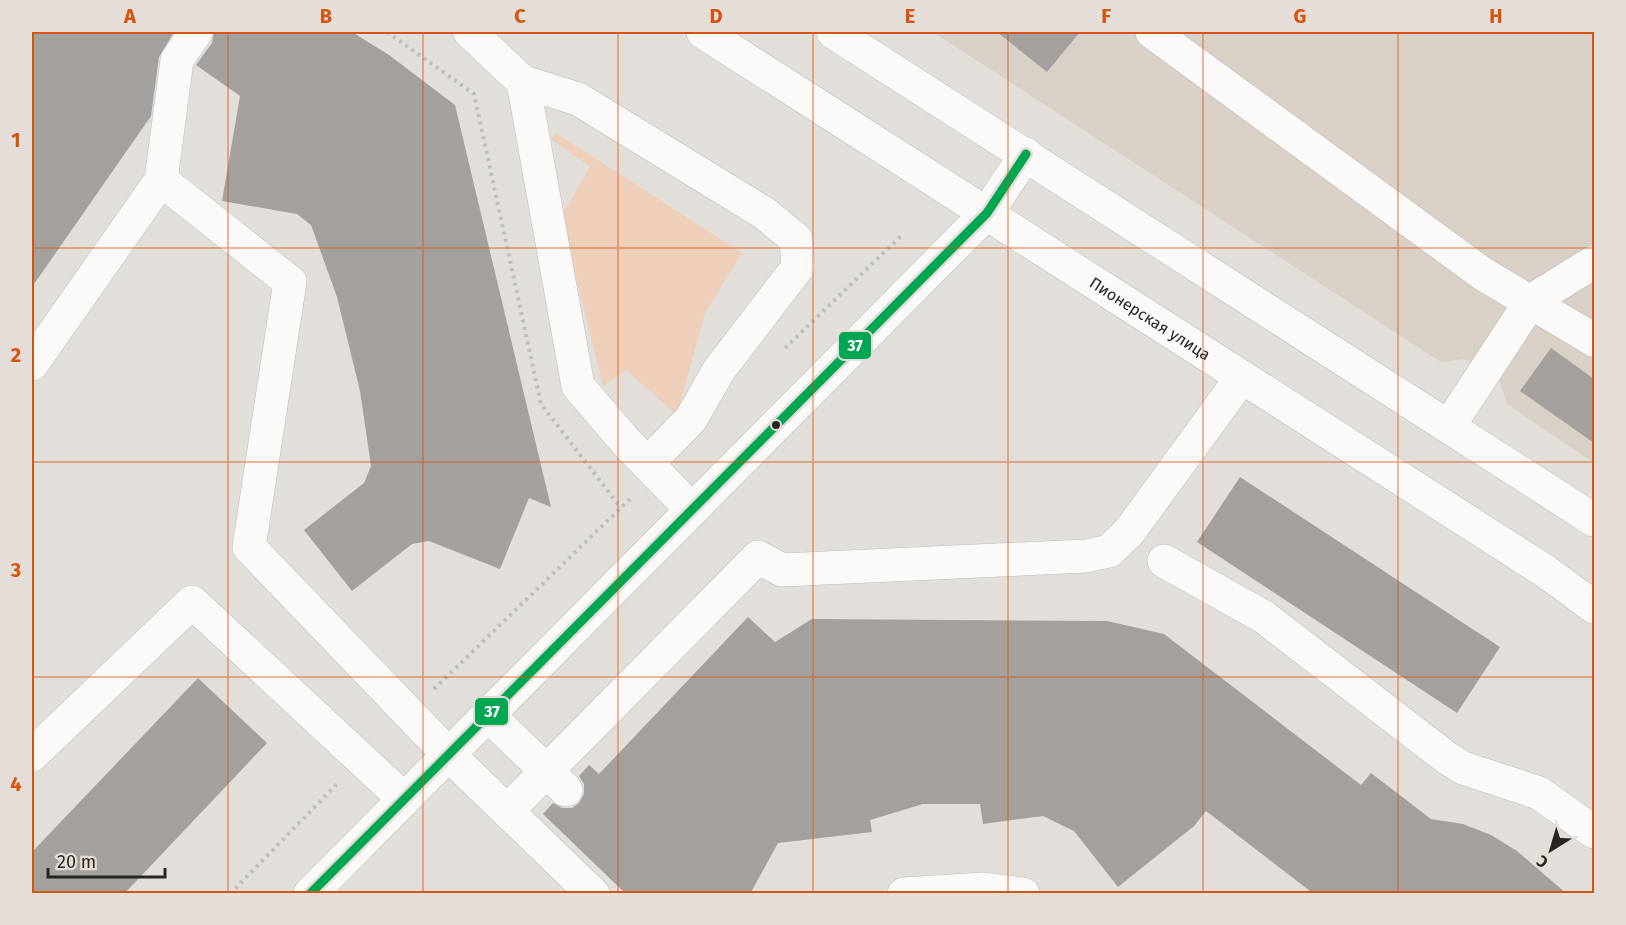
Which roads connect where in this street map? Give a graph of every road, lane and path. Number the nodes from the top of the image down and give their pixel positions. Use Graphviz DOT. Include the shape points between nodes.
graph roads {
  1 [pos="196,32"];
  2 [pos="387,32"];
  3 [pos="470,32"];
  4 [pos="704,32"];
  5 [pos="833,32"];
  6 [pos="1152,32"];
  7 [pos="523,82"];
  8 [pos="1026,154"];
  9 [pos="162,180"];
  10 [pos="987,213"];
  11 [pos="903,234"];
  12 [pos="1594,262"];
  13 [pos="1531,301"];
  14 [pos="1594,340"];
  15 [pos="784,350"];
  16 [pos="32,364"];
  17 [pos="1242,377"];
  18 [pos="1449,426"];
  19 [pos="652,469"];
  20 [pos="621,508"];
  21 [pos="692,510"];
  22 [pos="1594,520"];
  23 [pos="1164,561"];
  24 [pos="1594,607"];
  25 [pos="409,713"];
  26 [pos="488,715"];
  27 [pos="448,754"];
  28 [pos="32,755"];
  29 [pos="360,760"];
  30 [pos="556,781"];
  31 [pos="404,799"];
  32 [pos="507,811"];
  33 [pos="1594,832"];
  34 [pos="230,894"];
  35 [pos="310,894"];
  36 [pos="593,894"];
  37 [pos="904,894"];
  38 [pos="1023,894"];
  1 -- 9 [label="main road" via="177,60"];
  2 -- 20 [label="path" via="474,94 541,404"];
  3 -- 7 [label="main road"];
  4 -- 10 [label="main road, Пионерская улица"];
  5 -- 8 [label="main road"];
  6 -- 13 [label="main road" via="1483,274"];
  7 -- 19 [label="main road" via="578,386"];
  7 -- 19 [label="main road" via="578,99 765,213 796,239 798,267 719,370 691,419"];
  8 -- 10 [label="main road"];
  8 -- 18 [label="main road"];
  9 -- 16 [label="main road"];
  9 -- 25 [label="main road" via="290,282 249,547"];
  10 -- 17 [label="main road, Пионерская улица"];
  10 -- 21 [label="main road"];
  11 -- 15 [label="path"];
  12 -- 13 [label="main road"];
  13 -- 14 [label="main road"];
  13 -- 18 [label="main road"];
  17 -- 24 [label="main road, Пионерская улица" via="1545,571"];
  17 -- 30 [label="main road" via="1129,532 1109,550 1086,556 782,570 758,557"];
  18 -- 22 [label="main road"];
  19 -- 20 [label="path"];
  19 -- 21 [label="main road"];
  20 -- 25 [label="path"];
  21 -- 26 [label="main road"];
  23 -- 33 [label="main road" via="1264,617 1447,758 1463,768 1539,793"];
  25 -- 27 [label="main road"];
  26 -- 27 [label="main road"];
  26 -- 30 [label="main road"];
  27 -- 31 [label="main road"];
  27 -- 32 [label="main road"];
  28 -- 29 [label="main road" via="192,602"];
  29 -- 31 [label="main road"];
  29 -- 34 [label="path"];
  30 -- 32 [label="main road"];
  31 -- 35 [label="main road"];
  32 -- 36 [label="main road"];
  37 -- 38 [label="main road" via="983,890"];
}
